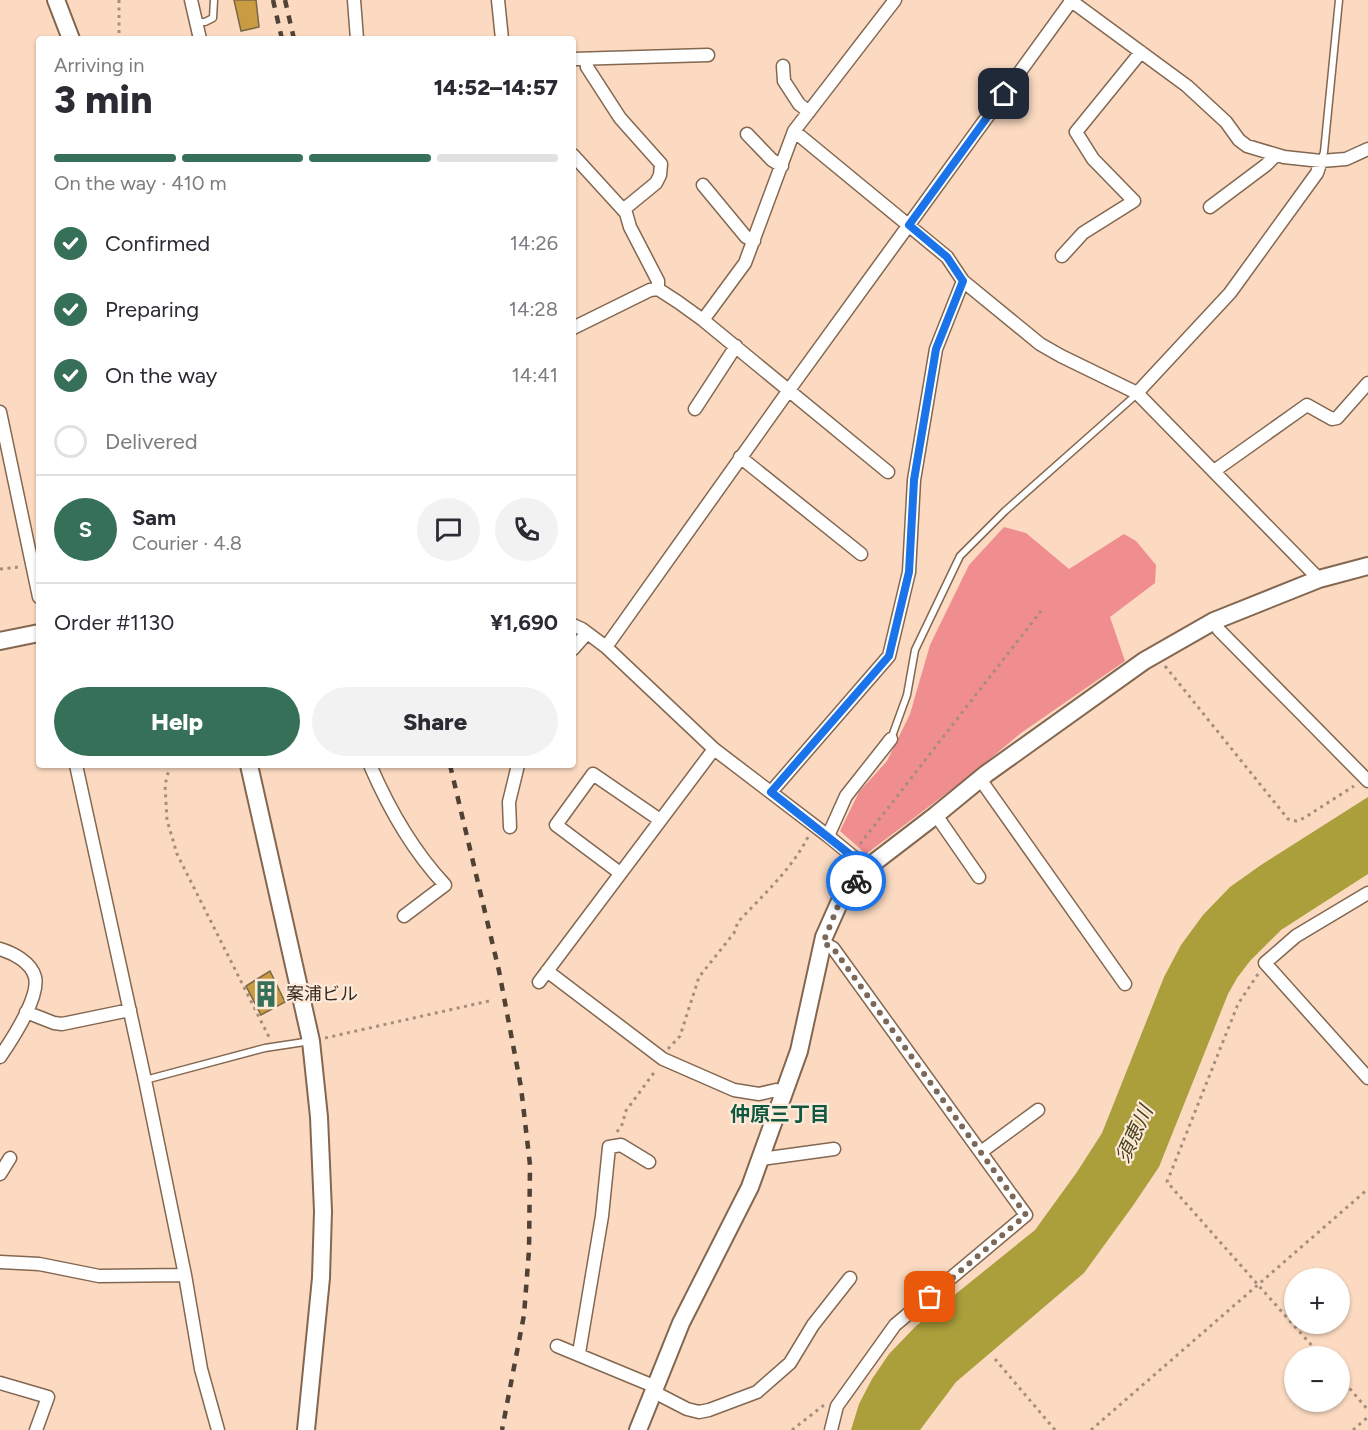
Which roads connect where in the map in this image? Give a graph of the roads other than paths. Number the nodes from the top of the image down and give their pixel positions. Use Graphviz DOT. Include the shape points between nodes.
graph roads {
  1 [pos="56,0"];
  2 [pos="191,0"];
  3 [pos="214,0"];
  4 [pos="354,0"];
  5 [pos="498,0"];
  6 [pos="895,0"];
  7 [pos="1071,0"];
  8 [pos="1339,0"];
  9 [pos="196,22"];
  10 [pos="71,36"];
  11 [pos="199,36"];
  12 [pos="357,36"];
  13 [pos="502,36"];
  14 [pos="1141,52"];
  15 [pos="708,55"];
  16 [pos="576,59"];
  17 [pos="586,59"];
  18 [pos="783,66"];
  19 [pos="809,112"];
  20 [pos="794,131"];
  21 [pos="747,134"];
  22 [pos="1368,149"];
  23 [pos="1276,155"];
  24 [pos="576,159"];
  25 [pos="1321,161"];
  26 [pos="782,166"];
  27 [pos="703,185"];
  28 [pos="1210,207"];
  29 [pos="623,210"];
  30 [pos="909,225"];
  31 [pos="754,241"];
  32 [pos="1062,256"];
  33 [pos="963,281"];
  34 [pos="658,289"];
  35 [pos="703,320"];
  36 [pos="576,327"];
  37 [pos="736,346"];
  38 [pos="1368,383"];
  39 [pos="789,390"];
  40 [pos="1137,393"];
  41 [pos="695,409"];
  42 [pos="0,412"];
  43 [pos="2,433"];
  44 [pos="740,458"];
  45 [pos="1214,471"];
  46 [pos="888,472"];
  47 [pos="861,554"];
  48 [pos="1368,566"];
  49 [pos="1319,579"];
  50 [pos="36,583"];
  51 [pos="1214,621"];
  52 [pos="576,627"];
  53 [pos="587,633"];
  54 [pos="36,634"];
  55 [pos="0,641"];
  56 [pos="576,646"];
  57 [pos="606,647"];
  58 [pos="891,739"];
  59 [pos="714,749"];
  60 [pos="77,768"];
  61 [pos="250,768"];
  62 [pos="371,768"];
  63 [pos="517,768"];
  64 [pos="980,779"];
  65 [pos="1366,779"];
  66 [pos="771,792"];
  67 [pos="936,815"];
  68 [pos="660,820"];
  69 [pos="510,827"];
  70 [pos="828,836"];
  71 [pos="867,868"];
  72 [pos="620,873"];
  73 [pos="979,877"];
  74 [pos="1368,893"];
  75 [pos="404,916"];
  76 [pos="823,943"];
  77 [pos="0,949"];
  78 [pos="547,971"];
  79 [pos="539,982"];
  80 [pos="1125,984"];
  81 [pos="130,1010"];
  82 [pos="26,1012"];
  83 [pos="311,1041"];
  84 [pos="0,1058"];
  85 [pos="1368,1078"];
  86 [pos="145,1080"];
  87 [pos="785,1092"];
  88 [pos="1038,1110"];
  89 [pos="834,1149"];
  90 [pos="981,1152"];
  91 [pos="10,1158"];
  92 [pos="761,1159"];
  93 [pos="649,1162"];
  94 [pos="0,1174"];
  95 [pos="0,1262"];
  96 [pos="185,1275"];
  97 [pos="850,1278"];
  98 [pos="557,1346"];
  99 [pos="579,1353"];
  100 [pos="0,1383"];
  101 [pos="655,1389"];
  102 [pos="36,1430"];
  103 [pos="218,1430"];
  104 [pos="306,1430"];
  105 [pos="638,1430"];
  106 [pos="831,1430"];
  1 -- 10 [label="street"];
  2 -- 9 [label="street"];
  3 -- 9 [label="lane" via="213,18"];
  4 -- 12 [label="street"];
  5 -- 13 [label="street"];
  6 -- 19 [label="street"];
  7 -- 14 [label="street"];
  7 -- 30 [label="street"];
  8 -- 25 [label="lane"];
  9 -- 11 [label="street"];
  14 -- 23 [label="street" via="1187,86 1226,122 1239,140"];
  14 -- 32 [label="street" via="1076,132 1093,159 1134,201 1083,234"];
  15 -- 17 [label="street"];
  16 -- 17 [label="street"];
  17 -- 29 [label="street" via="587,67 620,118 660,164 656,183"];
  18 -- 19 [label="street" via="784,81"];
  19 -- 20 [label="street"];
  20 -- 26 [label="street"];
  20 -- 30 [label="street"];
  21 -- 26 [label="street"];
  22 -- 25 [label="street" via="1346,159"];
  23 -- 25 [label="street"];
  23 -- 28 [label="street"];
  24 -- 29 [label="street"];
  25 -- 40 [label="street" via="1317,173 1230,294"];
  26 -- 31 [label="street"];
  27 -- 31 [label="street" via="746,237"];
  29 -- 34 [label="street" via="658,281"];
  30 -- 33 [label="street" via="947,257"];
  30 -- 39 [label="street"];
  31 -- 35 [label="street" via="745,263"];
  33 -- 40 [label="street" via="1040,344"];
  33 -- 66 [label="street" via="936,349 914,480 909,572 889,656"];
  34 -- 35 [label="street"];
  34 -- 36 [label="street"];
  35 -- 37 [label="street"];
  37 -- 39 [label="street"];
  37 -- 41 [label="street"];
  38 -- 45 [label="street" via="1337,418 1307,405"];
  39 -- 44 [label="street"];
  39 -- 46 [label="street"];
  40 -- 45 [label="street"];
  40 -- 58 [label="lane" via="960,556 915,650 907,695"];
  42 -- 43 [label="street"];
  43 -- 50 [label="street"];
  44 -- 47 [label="street"];
  44 -- 57 [label="street"];
  45 -- 49 [label="street"];
  48 -- 49 [label="street"];
  49 -- 51 [label="street"];
  51 -- 64 [label="street" via="1144,661"];
  51 -- 65 [label="street"];
  52 -- 53 [label="street"];
  53 -- 56 [label="street"];
  53 -- 57 [label="street"];
  54 -- 55 [label="street"];
  57 -- 59 [label="street"];
  58 -- 70 [label="street" via="846,796"];
  59 -- 66 [label="street"];
  59 -- 68 [label="street"];
  60 -- 81 [label="street"];
  61 -- 83 [label="street"];
  62 -- 75 [label="street" via="402,829 445,885"];
  63 -- 69 [label="street" via="509,802"];
  64 -- 67 [label="street"];
  64 -- 80 [label="street"];
  66 -- 70 [label="street"];
  67 -- 71 [label="street"];
  67 -- 73 [label="street"];
  68 -- 72 [label="street"];
  68 -- 72 [label="street" via="593,774 556,825"];
  70 -- 71 [label="street"];
  71 -- 76 [label="street" via="840,901"];
  72 -- 78 [label="street"];
  74 -- 85 [label="street" via="1296,936 1265,963"];
  76 -- 87 [label="street" via="800,1051"];
  76 -- 90 [label="street" via="833,948"];
  77 -- 82 [label="street" via="16,954 35,975"];
  78 -- 79 [label="street"];
  78 -- 87 [label="street" via="663,1059 734,1090 759,1094"];
  81 -- 82 [label="street" via="62,1023"];
  81 -- 86 [label="street"];
  82 -- 84 [label="street"];
  83 -- 86 [label="lane"];
  83 -- 104 [label="street" via="320,1125 323,1211 321,1278"];
  86 -- 96 [label="street"];
  87 -- 92 [label="street"];
  88 -- 90 [label="street"];
  89 -- 92 [label="street"];
  90 -- 106 [label="street" via="1026,1215 896,1325 837,1406"];
  91 -- 94 [label="street"];
  92 -- 101 [label="street" via="681,1323"];
  93 -- 99 [label="street" via="621,1145 609,1147 602,1216"];
  95 -- 96 [label="street" via="39,1264 99,1276"];
  96 -- 103 [label="street" via="201,1369"];
  97 -- 101 [label="street" via="813,1325 790,1363 757,1392 699,1412"];
  98 -- 99 [label="street"];
  99 -- 101 [label="street"];
  100 -- 102 [label="street" via="48,1397"];
  101 -- 105 [label="street"];
}
